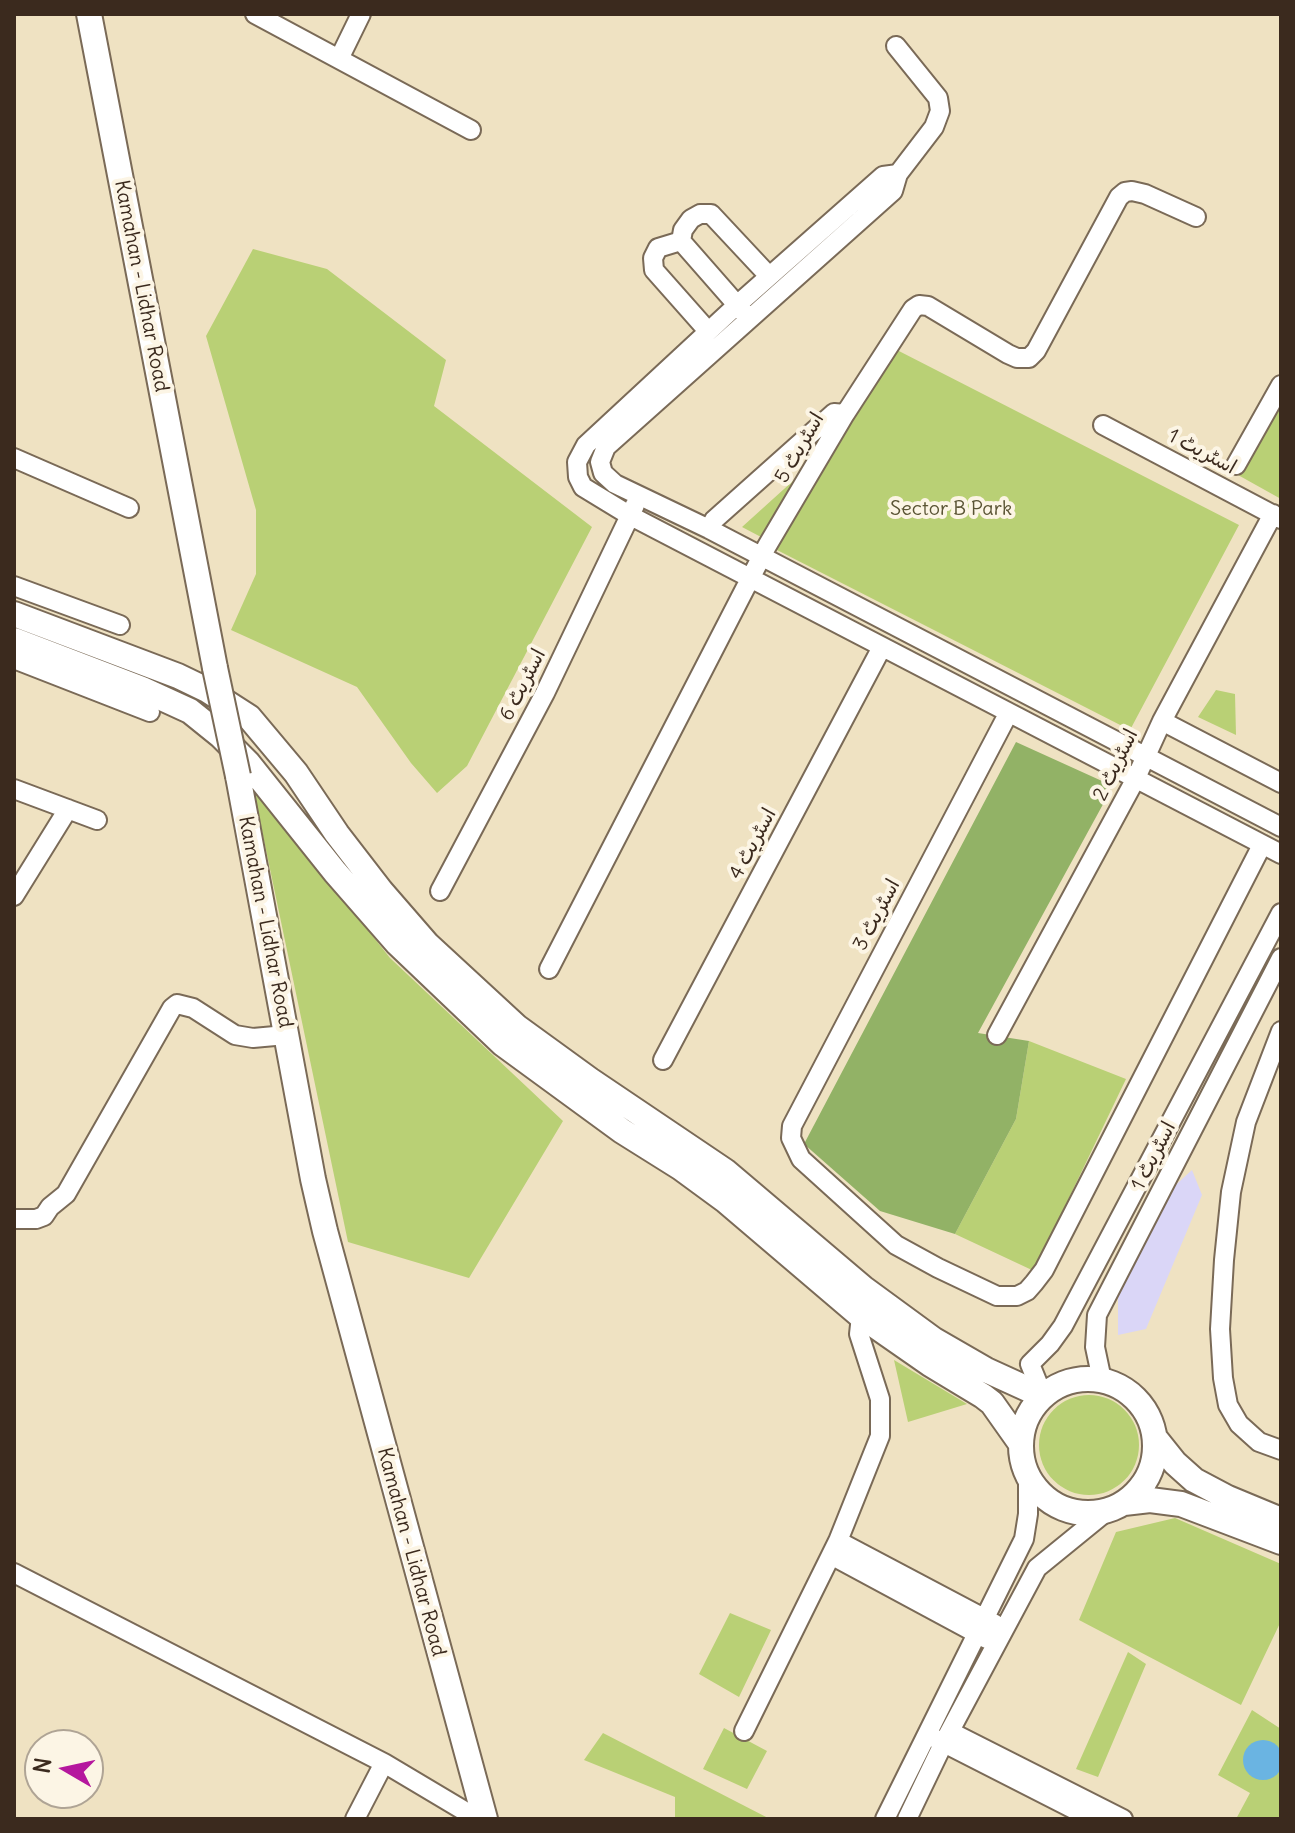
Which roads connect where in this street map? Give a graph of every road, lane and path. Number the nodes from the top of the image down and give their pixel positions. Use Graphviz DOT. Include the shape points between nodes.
graph roads {
  1 [pos="89,14"];
  2 [pos="255,14"];
  3 [pos="361,14"];
  4 [pos="896,46"];
  5 [pos="339,59"];
  6 [pos="471,130"];
  7 [pos="898,174"];
  8 [pos="1196,217"];
  9 [pos="681,241"];
  10 [pos="769,276"];
  11 [pos="743,312"];
  12 [pos="708,331"];
  13 [pos="1281,385"];
  14 [pos="845,414"];
  15 [pos="1103,425"];
  16 [pos="14,458"];
  17 [pos="1236,465"];
  18 [pos="601,468"];
  19 [pos="576,470"];
  20 [pos="641,496"];
  21 [pos="129,508"];
  22 [pos="629,515"];
  23 [pos="1277,516"];
  24 [pos="709,529"];
  25 [pos="761,558"];
  26 [pos="752,577"];
  27 [pos="14,586"];
  28 [pos="14,614"];
  29 [pos="120,625"];
  30 [pos="14,640"];
  31 [pos="882,647"];
  32 [pos="14,659"];
  33 [pos="150,712"];
  34 [pos="1008,714"];
  35 [pos="1162,721"];
  36 [pos="1147,758"];
  37 [pos="1135,780"];
  38 [pos="1281,783"];
  39 [pos="14,789"];
  40 [pos="68,809"];
  41 [pos="97,820"];
  42 [pos="1281,827"];
  43 [pos="1262,845"];
  44 [pos="1281,854"];
  45 [pos="440,891"];
  46 [pos="14,896"];
  47 [pos="1281,913"];
  48 [pos="1281,958"];
  49 [pos="549,969"];
  50 [pos="1281,1031"];
  51 [pos="286,1035"];
  52 [pos="997,1035"];
  53 [pos="663,1060"];
  54 [pos="584,1089"];
  55 [pos="14,1219"];
  56 [pos="861,1316"];
  57 [pos="1102,1380"];
  58 [pos="1043,1396"];
  59 [pos="1155,1438"];
  60 [pos="1021,1444"];
  61 [pos="1281,1450"];
  62 [pos="1028,1476"];
  63 [pos="1116,1507"];
  64 [pos="1281,1520"];
  65 [pos="1281,1542"];
  66 [pos="834,1548"];
  67 [pos="14,1573"];
  68 [pos="982,1626"];
  69 [pos="1000,1637"];
  70 [pos="932,1723"];
  71 [pos="744,1731"];
  72 [pos="948,1737"];
  73 [pos="384,1763"];
  74 [pos="1074,1801"];
  75 [pos="355,1819"];
  76 [pos="478,1819"];
  77 [pos="485,1819"];
  78 [pos="885,1819"];
  79 [pos="907,1819"];
  80 [pos="1093,1819"];
  81 [pos="1123,1819"];
  1 -- 51 [label="street, Kamahan - Lidhar Road, bridge"];
  2 -- 5 [label="street"];
  3 -- 5 [label="street"];
  4 -- 7 [label="street" via="938,98 940,111"];
  5 -- 6 [label="street"];
  7 -- 10 [label="street" via="883,176"];
  7 -- 11 [label="street" via="893,191"];
  8 -- 14 [label="street, اسٹریٹ 5" via="1145,194 1132,191 1119,197 1029,358 1008,354 919,305"];
  9 -- 10 [label="street" via="691,219 711,214"];
  9 -- 11 [label="street"];
  9 -- 12 [label="street" via="658,248 654,270"];
  10 -- 11 [label="street"];
  11 -- 12 [label="street"];
  11 -- 18 [label="street" via="606,447"];
  12 -- 19 [label="street" via="586,445"];
  13 -- 17 [label="street"];
  14 -- 24 [label="street" via="834,413"];
  14 -- 25 [label="street, اسٹریٹ 5"];
  15 -- 23 [label="street, اسٹریٹ 1"];
  16 -- 21 [label="street"];
  18 -- 19 [label="street"];
  18 -- 20 [label="street" via="615,484"];
  19 -- 22 [label="street" via="583,487"];
  20 -- 22 [label="street, اسٹریٹ 6"];
  20 -- 24 [label="street"];
  22 -- 26 [label="street"];
  22 -- 45 [label="street, اسٹریٹ 6" via="545,693"];
  23 -- 35 [label="street, اسٹریٹ 2"];
  24 -- 25 [label="street"];
  25 -- 26 [label="street, اسٹریٹ 5"];
  25 -- 36 [label="street"];
  26 -- 31 [label="street"];
  26 -- 49 [label="street, اسٹریٹ 5"];
  27 -- 29 [label="street"];
  28 -- 54 [label="street" via="178,676 249,717 427,944"];
  30 -- 54 [label="street" via="190,711 248,763 397,943 518,1057"];
  31 -- 34 [label="street"];
  31 -- 53 [label="street, اسٹریٹ 4"];
  32 -- 33 [label="street"];
  34 -- 37 [label="street"];
  34 -- 43 [label="street, اسٹریٹ 3" via="792,1126 791,1138 801,1159 896,1245 997,1296 1027,1291 1044,1270"];
  35 -- 36 [label="street, اسٹریٹ 2"];
  35 -- 38 [label="street"];
  36 -- 37 [label="street, اسٹریٹ 2"];
  36 -- 42 [label="street"];
  37 -- 43 [label="street"];
  37 -- 52 [label="street, اسٹریٹ 2"];
  39 -- 40 [label="street"];
  40 -- 41 [label="street"];
  40 -- 46 [label="street"];
  43 -- 44 [label="street"];
  47 -- 58 [label="street, اسٹریٹ 1" via="1057,1335 1030,1364"];
  48 -- 57 [label="street, اسٹریٹ 1" via="1097,1315 1095,1347"];
  50 -- 61 [label="street" via="1246,1122 1234,1178 1220,1329 1228,1405 1259,1442"];
  51 -- 55 [label="street" via="235,1035 193,1008 177,1004 66,1194 44,1216"];
  51 -- 77 [label="street, Kamahan - Lidhar Road" via="325,1231"];
  54 -- 56 [label="street"];
  54 -- 58 [label="street" via="725,1171 863,1288 934,1340"];
  56 -- 60 [label="street" via="992,1403"];
  56 -- 66 [label="street" via="859,1334 880,1399 880,1436"];
  57 -- 58 [label="street" via="1070,1381"];
  57 -- 59 [label="street" via="1118,1385 1143,1407"];
  58 -- 60 [label="street" via="1027,1418"];
  59 -- 63 [label="street" via="1149,1475 1139,1491"];
  59 -- 64 [label="street" via="1194,1480"];
  60 -- 62 [label="street"];
  62 -- 63 [label="street" via="1061,1508 1076,1513"];
  62 -- 68 [label="street" via="1024,1539"];
  63 -- 65 [label="street" via="1150,1500 1181,1504"];
  63 -- 69 [label="street" via="1037,1568"];
  66 -- 68 [label="street"];
  66 -- 71 [label="street"];
  67 -- 73 [label="street"];
  68 -- 69 [label="street"];
  68 -- 70 [label="street"];
  69 -- 72 [label="street"];
  70 -- 72 [label="street" via="931,1733 938,1741"];
  70 -- 78 [label="street"];
  72 -- 74 [label="street"];
  72 -- 79 [label="street"];
  73 -- 75 [label="street"];
  73 -- 76 [label="street"];
  74 -- 80 [label="street"];
  74 -- 81 [label="street"];
}
